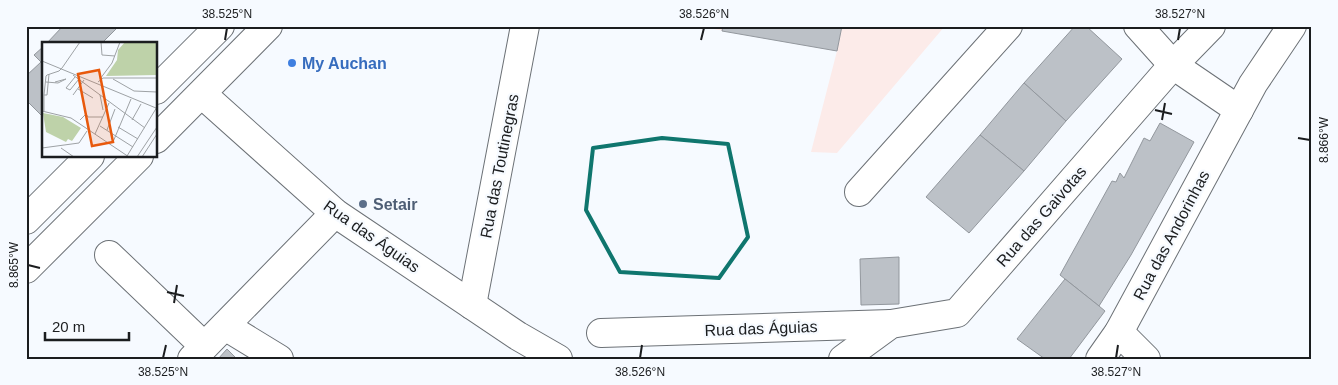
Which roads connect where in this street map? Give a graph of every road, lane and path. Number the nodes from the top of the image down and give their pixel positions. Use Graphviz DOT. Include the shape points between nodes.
graph roads {
  1 [pos="220,26"];
  2 [pos="268,26"];
  3 [pos="525,26"];
  4 [pos="1008,26"];
  5 [pos="1138,26"];
  6 [pos="1211,26"];
  7 [pos="1292,26"];
  8 [pos="1173,65"];
  9 [pos="158,88"];
  10 [pos="202,94"];
  11 [pos="1239,110"];
  12 [pos="158,137"];
  13 [pos="88,158"];
  14 [pos="137,158"];
  15 [pos="859,192"];
  16 [pos="335,213"];
  17 [pos="26,220"];
  18 [pos="109,254"];
  19 [pos="26,269"];
  20 [pos="472,305"];
  21 [pos="891,324"];
  22 [pos="224,326"];
  23 [pos="1119,332"];
  24 [pos="601,333"];
  25 [pos="198,352"];
  26 [pos="279,359"];
  27 [pos="558,359"];
  28 [pos="843,359"];
  29 [pos="1100,359"];
  30 [pos="1146,359"];
  1 -- 9 [label="street"];
  2 -- 10 [label="street"];
  3 -- 20 [label="street, Rua das Toutinegras"];
  4 -- 15 [label="street"];
  5 -- 8 [label="street"];
  6 -- 8 [label="street, Rua das Gaivotas"];
  7 -- 11 [label="street, Rua das Andorinhas"];
  8 -- 11 [label="street"];
  8 -- 21 [label="street, Rua das Gaivotas" via="957,313"];
  10 -- 12 [label="street"];
  10 -- 16 [label="street, Rua das Águias"];
  11 -- 23 [label="street, Rua das Andorinhas"];
  13 -- 17 [label="street"];
  14 -- 19 [label="street"];
  16 -- 20 [label="street, Rua das Águias"];
  16 -- 22 [label="street"];
  18 -- 25 [label="street"];
  20 -- 27 [label="street, Rua das Águias"];
  21 -- 24 [label="street, Rua das Águias"];
  21 -- 28 [label="street, Rua das Gaivotas"];
  22 -- 25 [label="street"];
  22 -- 26 [label="street"];
  23 -- 29 [label="street, Rua das Andorinhas"];
  23 -- 30 [label="street"];
}
